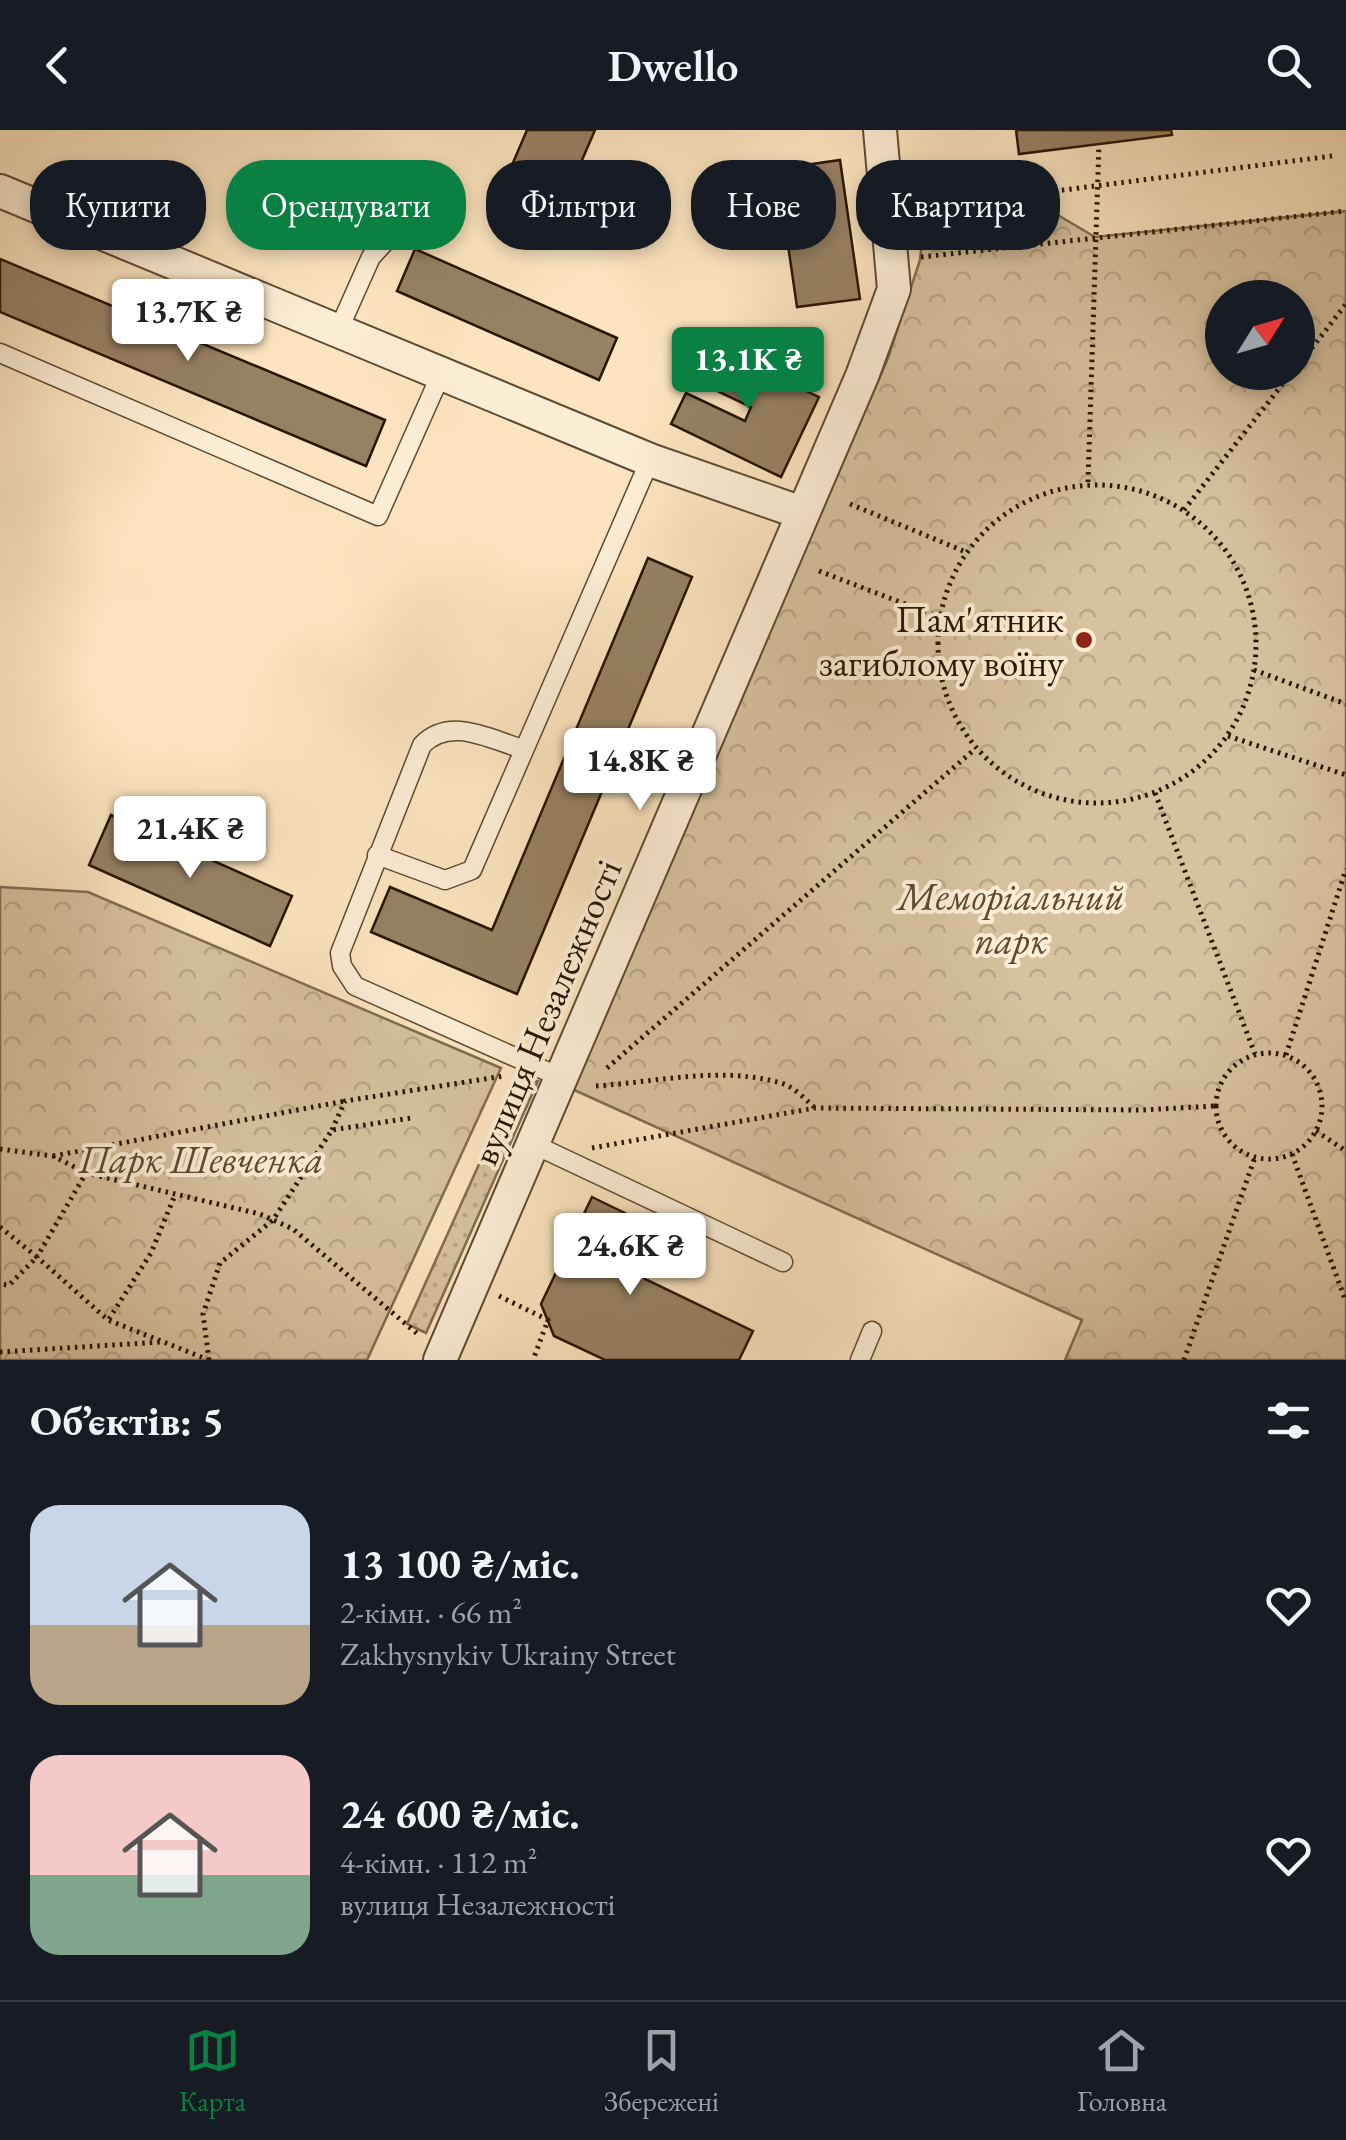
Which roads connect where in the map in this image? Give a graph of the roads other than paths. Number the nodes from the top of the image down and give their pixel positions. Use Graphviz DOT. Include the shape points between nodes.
graph roads {
  1 [pos="880,130"];
  2 [pos="0,191"];
  3 [pos="378,250"];
  4 [pos="338,331"];
  5 [pos="0,353"];
  6 [pos="442,374"];
  7 [pos="650,460"];
  8 [pos="802,514"];
  9 [pos="523,749"];
  10 [pos="377,855"];
  11 [pos="562,1078"];
  12 [pos="545,1149"];
  13 [pos="783,1262"];
  14 [pos="872,1332"];
  15 [pos="431,1349"];
  16 [pos="860,1360"];
  1 -- 8 [label="street, вулиця Незалежності" via="894,288"];
  2 -- 4 [label="street"];
  3 -- 4 [label="lane"];
  4 -- 6 [label="street"];
  5 -- 6 [label="lane" via="378,516"];
  6 -- 7 [label="street"];
  7 -- 8 [label="street"];
  7 -- 9 [label="lane"];
  8 -- 11 [label="street, вулиця Незалежності"];
  9 -- 10 [label="lane" via="458,729 435,732 422,746"];
  9 -- 10 [label="lane" via="472,870 445,880"];
  10 -- 11 [label="lane" via="340,953 356,986"];
  11 -- 12 [label="street, вулиця Незалежності"];
  12 -- 13 [label="lane"];
  12 -- 15 [label="street, вулиця Незалежності"];
  14 -- 16 [label="lane"];
}
